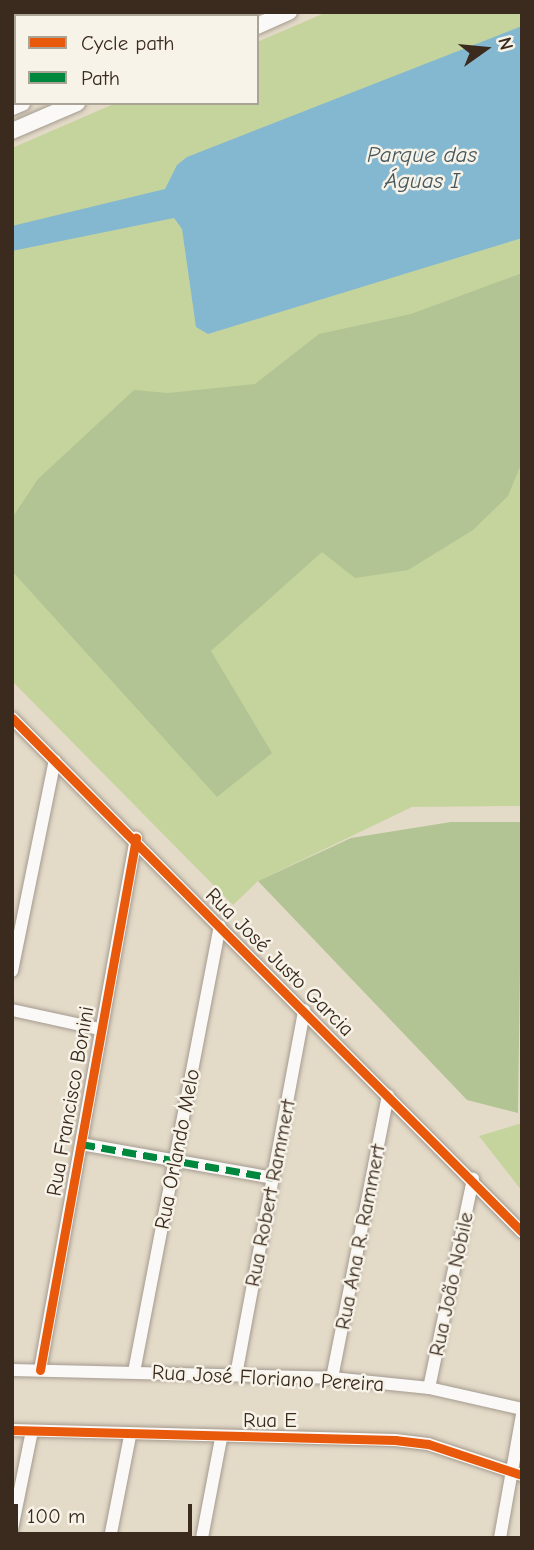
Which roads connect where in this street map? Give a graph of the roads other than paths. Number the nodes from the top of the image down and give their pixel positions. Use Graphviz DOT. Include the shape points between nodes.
graph roads {
  1 [pos="289,12"];
  2 [pos="259,25"];
  3 [pos="72,105"];
  4 [pos="12,131"];
  5 [pos="12,718"];
  6 [pos="55,760"];
  7 [pos="136,838"];
  8 [pos="220,926"];
  9 [pos="12,971"];
  10 [pos="12,1010"];
  11 [pos="304,1010"];
  12 [pos="100,1029"];
  13 [pos="388,1096"];
  14 [pos="81,1144"];
  15 [pos="175,1161"];
  16 [pos="273,1178"];
  17 [pos="472,1179"];
  18 [pos="522,1232"];
  19 [pos="12,1370"];
  20 [pos="40,1370"];
  21 [pos="134,1372"];
  22 [pos="236,1376"];
  23 [pos="332,1378"];
  24 [pos="429,1388"];
  25 [pos="522,1409"];
  26 [pos="522,1415"];
  27 [pos="12,1430"];
  28 [pos="32,1431"];
  29 [pos="130,1436"];
  30 [pos="221,1438"];
  31 [pos="518,1474"];
  32 [pos="12,1529"];
  33 [pos="110,1538"];
  34 [pos="202,1538"];
  35 [pos="500,1538"];
  1 -- 2 [label="main road"];
  3 -- 4 [label="main road"];
  5 -- 6 [label="street, Rua José Justo Garcia"];
  6 -- 7 [label="street, Rua José Justo Garcia"];
  6 -- 9 [label="street"];
  7 -- 8 [label="street, Rua José Justo Garcia"];
  7 -- 12 [label="street, Rua Francisco Bonini"];
  8 -- 11 [label="street, Rua José Justo Garcia"];
  8 -- 15 [label="street, Rua Orlando Melo"];
  10 -- 12 [label="street"];
  11 -- 13 [label="street, Rua José Justo Garcia"];
  11 -- 16 [label="street, Rua Robert Rammert"];
  12 -- 14 [label="street, Rua Francisco Bonini"];
  13 -- 17 [label="street, Rua José Justo Garcia"];
  13 -- 23 [label="street, Rua Ana R. Rammert"];
  14 -- 15 [label="street"];
  14 -- 20 [label="street, Rua Francisco Bonini"];
  15 -- 16 [label="street"];
  15 -- 21 [label="street, Rua Orlando Melo"];
  16 -- 22 [label="street, Rua Robert Rammert"];
  17 -- 18 [label="street, Rua José Justo Garcia"];
  17 -- 24 [label="street, Rua João Nobile"];
  19 -- 20 [label="street, Rua José Floriano Pereira"];
  20 -- 21 [label="street, Rua José Floriano Pereira"];
  21 -- 22 [label="street, Rua José Floriano Pereira"];
  22 -- 23 [label="street, Rua José Floriano Pereira"];
  23 -- 24 [label="street, Rua José Floriano Pereira"];
  24 -- 25 [label="street, Rua José Floriano Pereira"];
  26 -- 31 [label="street"];
  27 -- 28 [label="street, Rua E"];
  28 -- 29 [label="street, Rua E"];
  28 -- 32 [label="street"];
  29 -- 30 [label="street, Rua E"];
  29 -- 33 [label="street"];
  30 -- 31 [label="street, Rua E" via="406,1441 466,1455"];
  30 -- 34 [label="street"];
  31 -- 35 [label="street"];
}
